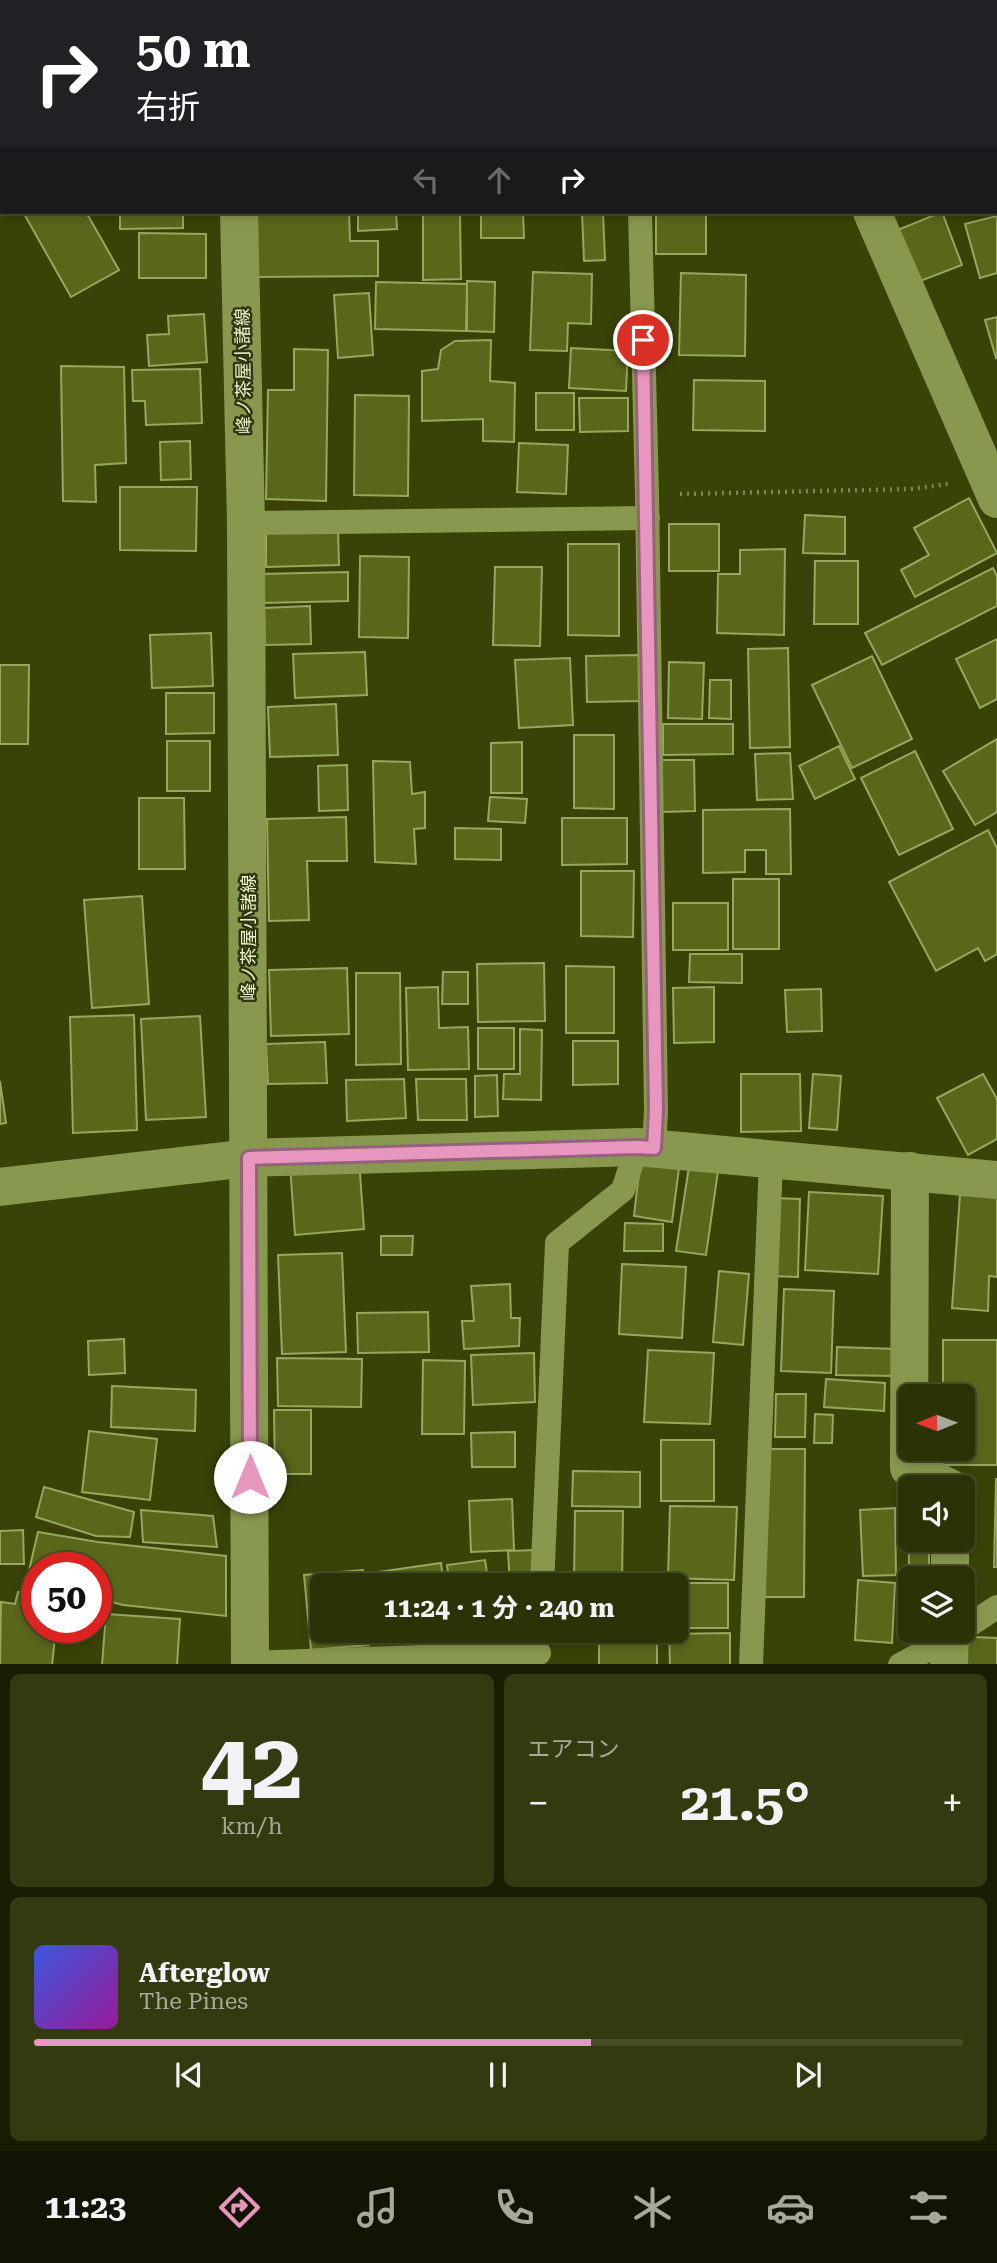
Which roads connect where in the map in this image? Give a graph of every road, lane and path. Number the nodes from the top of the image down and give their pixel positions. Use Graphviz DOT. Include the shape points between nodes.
graph roads {
  1 [pos="239,214"];
  2 [pos="640,214"];
  3 [pos="873,214"];
  4 [pos="992,488"];
  5 [pos="647,506"];
  6 [pos="246,523"];
  7 [pos="645,1148"];
  8 [pos="249,1158"];
  9 [pos="771,1160"];
  10 [pos="910,1171"];
  11 [pos="997,1180"];
  12 [pos="0,1187"];
  13 [pos="923,1475"];
  14 [pos="543,1573"];
  15 [pos="997,1607"];
  16 [pos="975,1623"];
  17 [pos="945,1643"];
  18 [pos="540,1650"];
  19 [pos="250,1664"];
  20 [pos="751,1664"];
  21 [pos="900,1664"];
  1 -- 6 [label="street, 峰ノ茶屋小諸線"];
  2 -- 5 [label="lane"];
  3 -- 4 [label="street"];
  4 -- 5 [label="path"];
  5 -- 6 [label="lane"];
  5 -- 7 [label="lane" via="656,1111"];
  6 -- 8 [label="street, 峰ノ茶屋小諸線"];
  7 -- 8 [label="street"];
  7 -- 9 [label="street"];
  7 -- 14 [label="lane" via="623,1191 557,1244"];
  8 -- 12 [label="street"];
  8 -- 19 [label="street, 峰ノ茶屋小諸線"];
  9 -- 10 [label="street"];
  9 -- 20 [label="lane"];
  10 -- 11 [label="street"];
  10 -- 13 [label="street" via="909,1468"];
  15 -- 16 [label="lane"];
  17 -- 21 [label="lane"];
  18 -- 19 [label="lane"];
}
